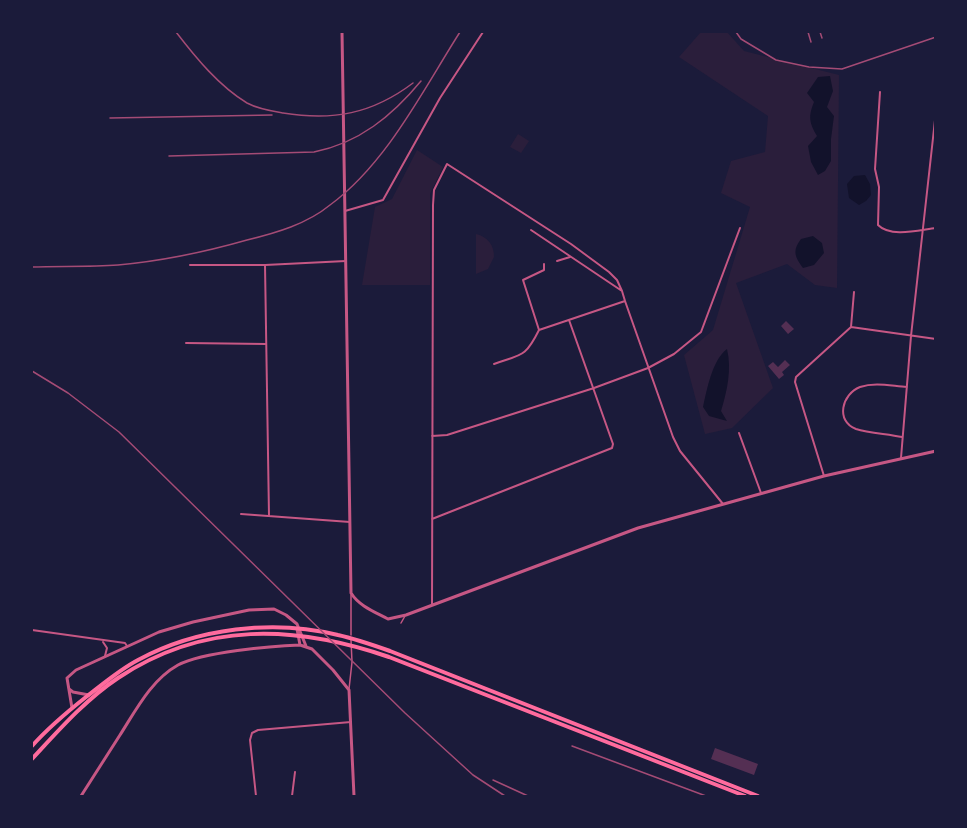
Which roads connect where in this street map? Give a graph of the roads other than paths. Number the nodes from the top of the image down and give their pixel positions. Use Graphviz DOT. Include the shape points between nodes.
graph roads {
  1 [pos="342,32"];
  2 [pos="483,32"];
  3 [pos="880,92"];
  4 [pos="936,111"];
  5 [pos="345,212"];
  6 [pos="740,228"];
  7 [pos="936,228"];
  8 [pos="531,230"];
  9 [pos="924,230"];
  10 [pos="570,257"];
  11 [pos="346,261"];
  12 [pos="557,261"];
  13 [pos="544,264"];
  14 [pos="190,265"];
  15 [pos="265,265"];
  16 [pos="622,291"];
  17 [pos="854,292"];
  18 [pos="626,301"];
  19 [pos="569,319"];
  20 [pos="851,327"];
  21 [pos="539,330"];
  22 [pos="911,336"];
  23 [pos="936,339"];
  24 [pos="186,343"];
  25 [pos="266,344"];
  26 [pos="494,364"];
  27 [pos="648,368"];
  28 [pos="907,387"];
  29 [pos="594,388"];
  30 [pos="739,433"];
  31 [pos="432,436"];
  32 [pos="902,437"];
  33 [pos="936,452"];
  34 [pos="901,458"];
  35 [pos="824,476"];
  36 [pos="761,493"];
  37 [pos="723,504"];
  38 [pos="241,514"];
  39 [pos="269,516"];
  40 [pos="432,519"];
  41 [pos="350,522"];
  42 [pos="351,593"];
  43 [pos="432,605"];
  44 [pos="406,615"];
  45 [pos="291,619"];
  46 [pos="401,623"];
  47 [pos="32,630"];
  48 [pos="102,641"];
  49 [pos="300,645"];
  50 [pos="127,646"];
  51 [pos="306,646"];
  52 [pos="103,658"];
  53 [pos="443,675"];
  54 [pos="69,689"];
  55 [pos="349,690"];
  56 [pos="89,695"];
  57 [pos="72,708"];
  58 [pos="351,722"];
  59 [pos="32,746"];
  60 [pos="32,759"];
  61 [pos="295,772"];
  62 [pos="81,796"];
  63 [pos="256,796"];
  64 [pos="292,796"];
  65 [pos="354,796"];
  66 [pos="745,796"];
  67 [pos="758,796"];
  1 -- 5 [label="street"];
  2 -- 5 [label="street" via="440,98 383,200"];
  3 -- 9 [label="street" via="875,169 879,187 878,225 890,231"];
  4 -- 9 [label="street"];
  5 -- 11 [label="street"];
  6 -- 27 [label="street" via="701,332 674,354"];
  7 -- 9 [label="street"];
  8 -- 10 [label="street"];
  9 -- 22 [label="street"];
  10 -- 12 [label="street"];
  10 -- 16 [label="street"];
  11 -- 15 [label="street"];
  11 -- 41 [label="street"];
  13 -- 21 [label="street" via="542,272 523,280"];
  14 -- 15 [label="street"];
  15 -- 25 [label="street"];
  16 -- 18 [label="street"];
  16 -- 31 [label="street" via="609,272 571,244 447,164 434,190 433,205"];
  17 -- 20 [label="street"];
  18 -- 19 [label="street"];
  18 -- 27 [label="street"];
  19 -- 21 [label="street"];
  19 -- 29 [label="street"];
  20 -- 22 [label="street"];
  20 -- 35 [label="street" via="796,377"];
  21 -- 26 [label="street" via="530,349"];
  22 -- 23 [label="street"];
  22 -- 28 [label="street"];
  24 -- 25 [label="street"];
  25 -- 39 [label="street"];
  27 -- 29 [label="street"];
  27 -- 37 [label="street" via="680,451"];
  28 -- 32 [label="street"];
  28 -- 32 [label="street" via="873,384 858,388 843,404 842,414 856,429"];
  29 -- 31 [label="street" via="447,435"];
  29 -- 40 [label="street" via="613,444 609,451"];
  30 -- 36 [label="street"];
  31 -- 40 [label="street"];
  32 -- 34 [label="street"];
  33 -- 34 [label="street"];
  34 -- 35 [label="street"];
  35 -- 36 [label="street"];
  36 -- 37 [label="street"];
  37 -- 43 [label="street" via="610,537"];
  38 -- 39 [label="street"];
  39 -- 41 [label="street"];
  40 -- 43 [label="street"];
  41 -- 42 [label="street"];
  42 -- 44 [label="street" via="362,605 388,619"];
  42 -- 55 [label="street"];
  43 -- 44 [label="street"];
  44 -- 46 [label="street"];
  45 -- 49 [label="street"];
  45 -- 50 [label="street" via="274,609 249,610 176,627"];
  45 -- 51 [label="street" via="301,630"];
  47 -- 48 [label="street"];
  48 -- 50 [label="street"];
  48 -- 52 [label="street" via="107,652"];
  49 -- 51 [label="street"];
  49 -- 62 [label="street" via="212,655 176,666 160,678 143,700"];
  50 -- 52 [label="street"];
  51 -- 55 [label="street" via="328,664"];
  52 -- 54 [label="street" via="70,674"];
  53 -- 56 [label="main road" via="390,651 343,636 307,630 244,629 194,637 152,652 104,681"];
  53 -- 60 [label="main road" via="355,645 301,635 265,633 218,638 146,662 108,686"];
  53 -- 66 [label="main road"];
  53 -- 67 [label="main road"];
  54 -- 56 [label="street"];
  54 -- 57 [label="street"];
  55 -- 58 [label="street"];
  56 -- 57 [label="main road"];
  57 -- 59 [label="main road"];
  58 -- 63 [label="street" via="252,733"];
  58 -- 65 [label="street"];
  61 -- 64 [label="street"];
}
